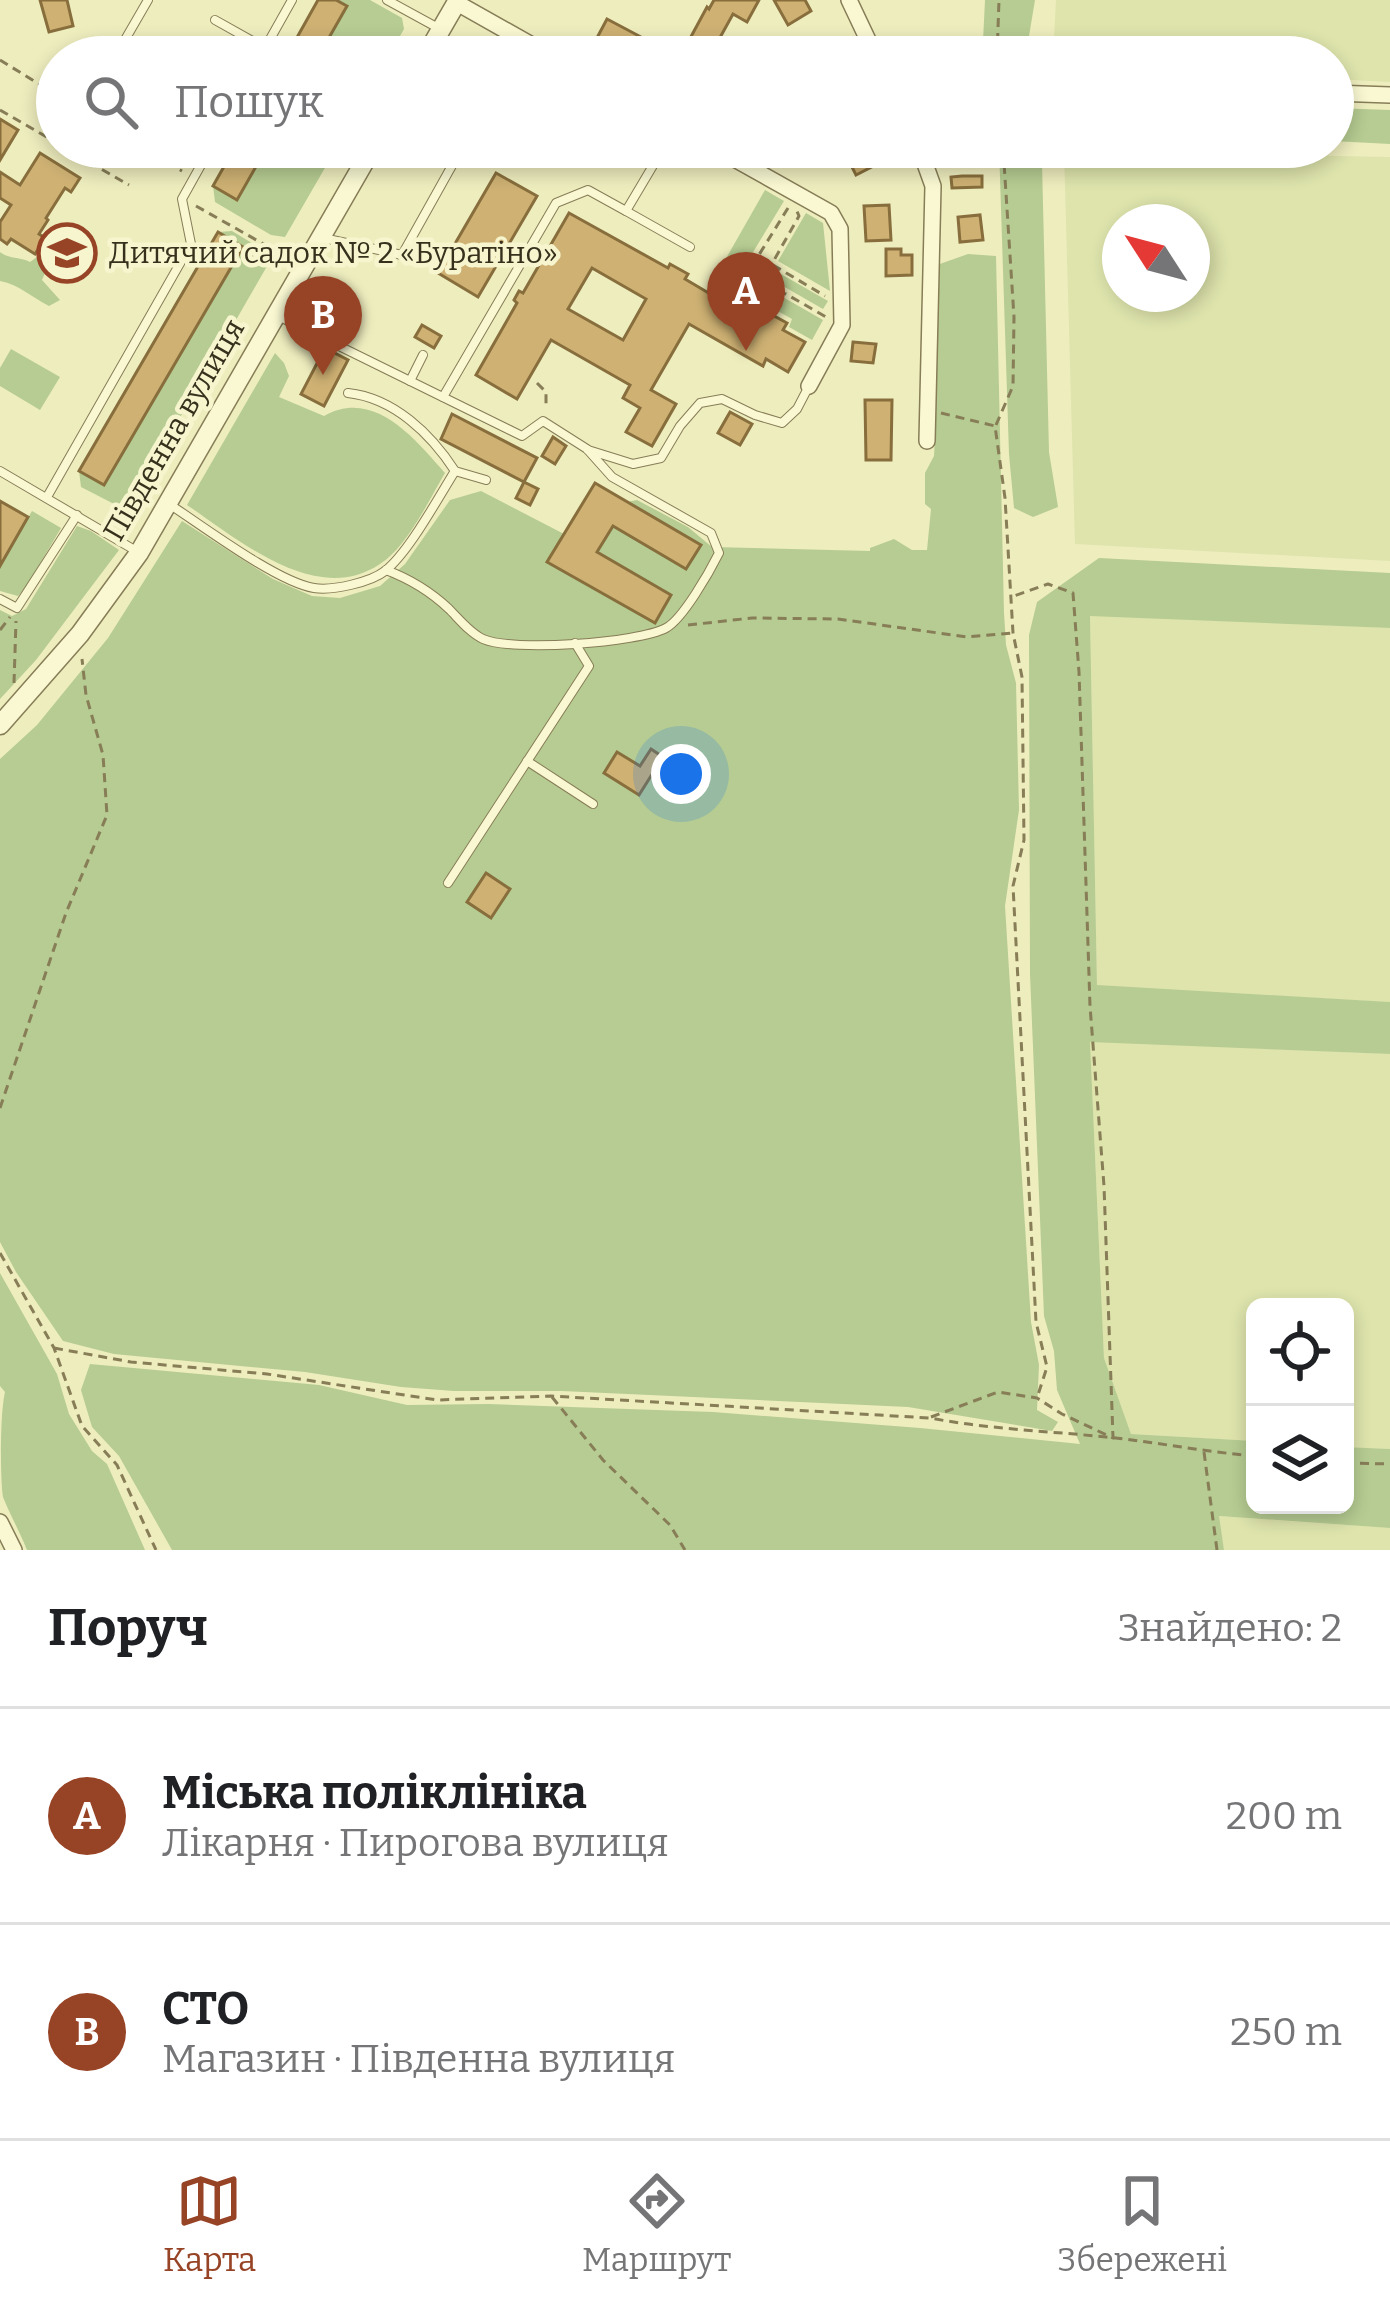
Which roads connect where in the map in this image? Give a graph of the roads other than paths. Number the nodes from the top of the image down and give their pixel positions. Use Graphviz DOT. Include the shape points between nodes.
graph roads {
  1 [pos="148,0"];
  2 [pos="292,0"];
  3 [pos="387,0"];
  4 [pos="849,0"];
  5 [pos="457,1"];
  6 [pos="215,20"];
  7 [pos="441,29"];
  8 [pos="127,36"];
  9 [pos="239,36"];
  10 [pos="272,36"];
  11 [pos="437,36"];
  12 [pos="518,36"];
  13 [pos="866,36"];
  14 [pos="1354,94"];
  15 [pos="1390,95"];
  16 [pos="199,168"];
  17 [pos="361,168"];
  18 [pos="451,168"];
  19 [pos="652,168"];
  20 [pos="745,168"];
  21 [pos="927,168"];
  22 [pos="626,211"];
  23 [pos="321,237"];
  24 [pos="690,247"];
  25 [pos="276,315"];
  26 [pos="423,355"];
  27 [pos="410,380"];
  28 [pos="809,386"];
  29 [pos="348,393"];
  30 [pos="443,397"];
  31 [pos="927,441"];
  32 [pos="587,449"];
  33 [pos="0,471"];
  34 [pos="455,471"];
  35 [pos="486,480"];
  36 [pos="47,497"];
  37 [pos="167,503"];
  38 [pos="77,515"];
  39 [pos="139,553"];
  40 [pos="386,570"];
  41 [pos="0,599"];
  42 [pos="575,643"];
  43 [pos="0,724"];
  44 [pos="527,761"];
  45 [pos="592,804"];
  46 [pos="448,883"];
  47 [pos="0,1522"];
  48 [pos="14,1550"];
  1 -- 8 [label="lane"];
  2 -- 10 [label="lane"];
  3 -- 7 [label="lane"];
  4 -- 13 [label="street"];
  5 -- 7 [label="street"];
  5 -- 12 [label="street"];
  6 -- 9 [label="lane"];
  7 -- 11 [label="street"];
  14 -- 15 [label="street"];
  16 -- 36 [label="lane" via="182,199 191,244"];
  17 -- 23 [label="street, Південна вулиця"];
  18 -- 23 [label="lane" via="402,255"];
  19 -- 22 [label="lane"];
  20 -- 28 [label="street" via="831,213 839,229 842,325"];
  21 -- 31 [label="street" via="933,186"];
  22 -- 24 [label="lane"];
  22 -- 30 [label="lane" via="588,190 556,203"];
  23 -- 25 [label="street, Південна вулиця"];
  25 -- 27 [label="lane"];
  25 -- 37 [label="street, Південна вулиця"];
  26 -- 27 [label="lane"];
  27 -- 30 [label="lane"];
  28 -- 32 [label="lane" via="782,423 722,399 700,403 661,458 633,464"];
  29 -- 34 [label="lane" via="370,395 406,417"];
  30 -- 32 [label="lane" via="522,436 543,421"];
  32 -- 42 [label="lane" via="612,477 711,533 719,553 668,628"];
  33 -- 36 [label="lane"];
  34 -- 35 [label="lane"];
  34 -- 40 [label="lane"];
  36 -- 38 [label="lane"];
  37 -- 39 [label="street, Південна вулиця"];
  37 -- 40 [label="lane" via="315,588 362,583"];
  38 -- 39 [label="lane"];
  38 -- 41 [label="lane" via="16,608"];
  39 -- 43 [label="street, Південна вулиця"];
  40 -- 42 [label="lane" via="444,604 479,638 505,646"];
  42 -- 44 [label="lane" via="589,666"];
  44 -- 45 [label="lane"];
  44 -- 46 [label="lane"];
  47 -- 48 [label="street"];
}
